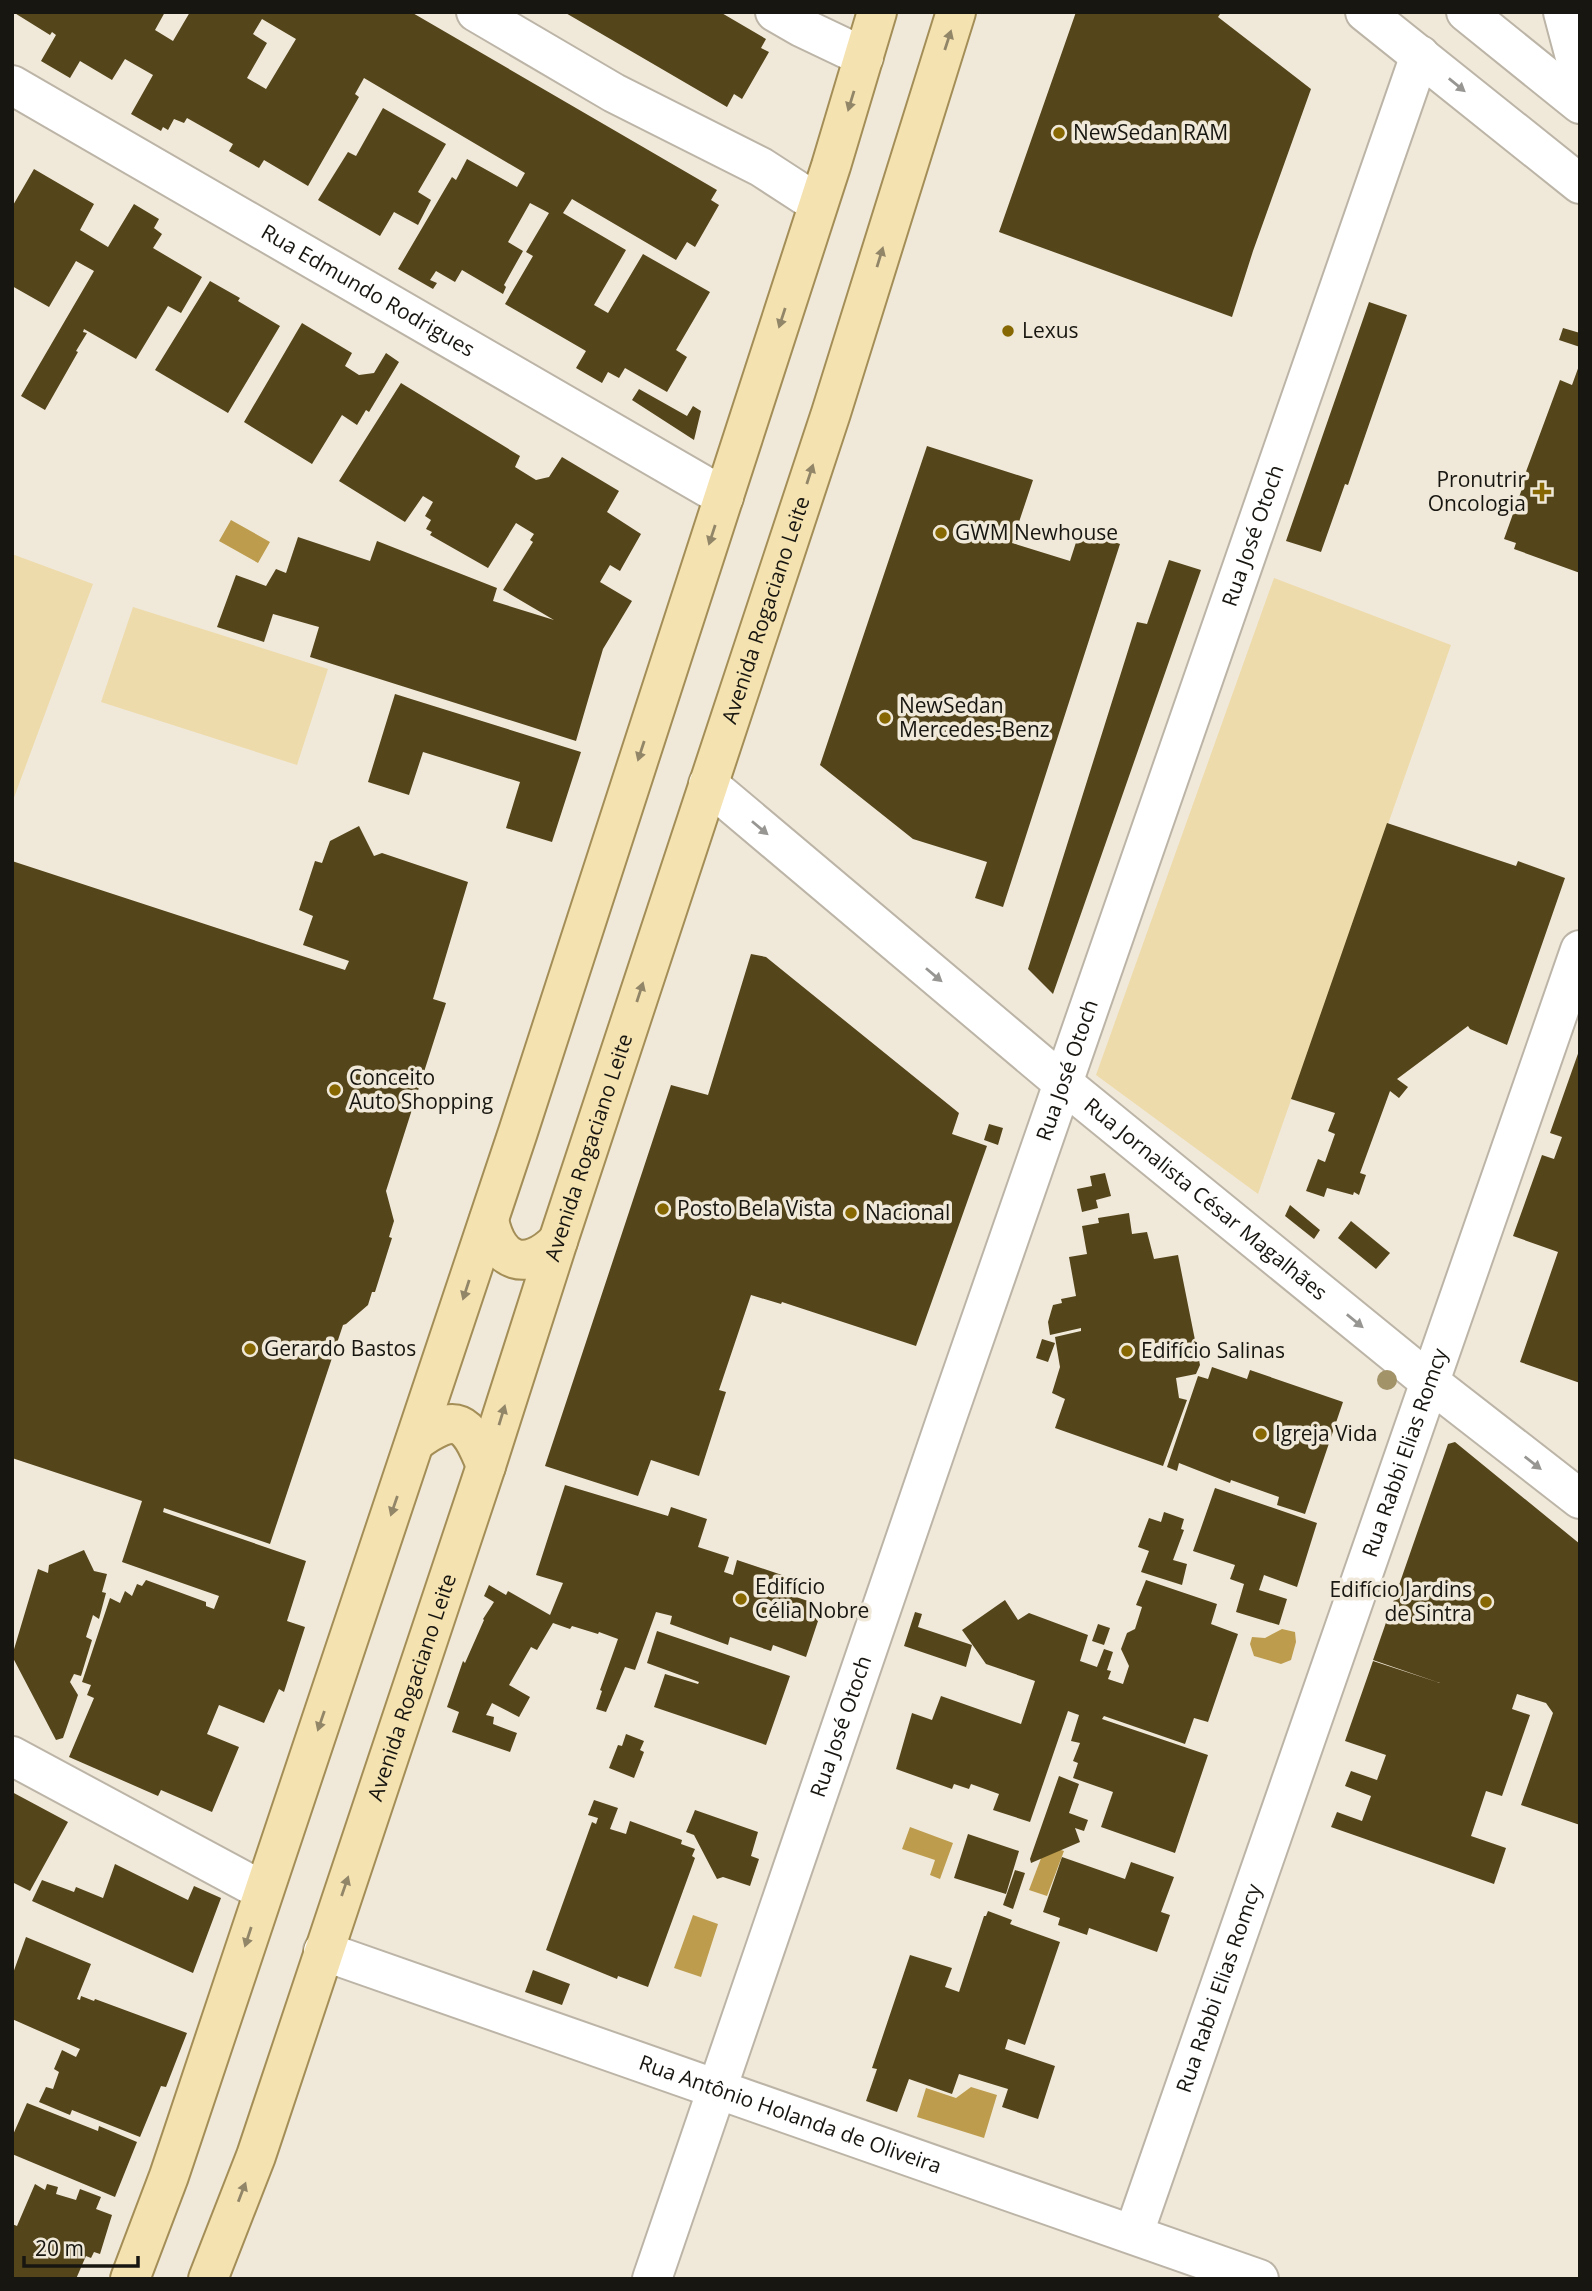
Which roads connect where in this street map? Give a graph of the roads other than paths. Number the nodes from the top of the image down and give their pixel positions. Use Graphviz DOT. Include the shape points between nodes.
graph roads {
  1 [pos="475,12"];
  2 [pos="775,12"];
  3 [pos="877,12"];
  4 [pos="956,12"];
  5 [pos="1365,12"];
  6 [pos="1466,12"];
  7 [pos="1563,12"];
  8 [pos="1420,55"];
  9 [pos="864,57"];
  10 [pos="1580,76"];
  11 [pos="12,85"];
  12 [pos="1580,104"];
  13 [pos="831,166"];
  14 [pos="761,167"];
  15 [pos="1580,184"];
  16 [pos="818,204"];
  17 [pos="724,497"];
  18 [pos="708,784"];
  19 [pos="1580,950"];
  20 [pos="1064,1084"];
  21 [pos="489,1220"];
  22 [pos="558,1241"];
  23 [pos="1431,1382"];
  24 [pos="415,1442"];
  25 [pos="486,1465"];
  26 [pos="1580,1499"];
  27 [pos="12,1756"];
  28 [pos="263,1891"];
  29 [pos="323,1951"];
  30 [pos="716,2087"];
  31 [pos="1134,2234"];
  32 [pos="130,2279"];
  33 [pos="208,2279"];
  34 [pos="652,2279"];
  35 [pos="1259,2279"];
  1 -- 14 [label="street" via="614,93"];
  2 -- 9 [label="street"];
  3 -- 9 [label="main road"];
  18 -- 4 [label="main road, Avenida Rogaciano Leite, one-way" via="831,413"];
  5 -- 8 [label="street"];
  6 -- 12 [label="street"];
  7 -- 10 [label="street"];
  8 -- 15 [label="street, one-way"];
  8 -- 20 [label="street, Rua José Otoch"];
  9 -- 13 [label="main road, one-way"];
  11 -- 17 [label="street, Rua Edmundo Rodrigues"];
  13 -- 14 [label="street"];
  13 -- 16 [label="main road"];
  14 -- 16 [label="street"];
  16 -- 17 [label="main road, one-way"];
  17 -- 21 [label="main road, one-way"];
  18 -- 20 [label="street, Rua Jornalista César Magalhães, one-way"];
  22 -- 18 [label="main road, Avenida Rogaciano Leite, one-way"];
  19 -- 23 [label="street, Rua Rabbi Elias Romcy"];
  20 -- 23 [label="street, Rua Jornalista César Magalhães, one-way"];
  20 -- 30 [label="street, Rua José Otoch"];
  21 -- 22 [label="main road" via="500,1248 513,1258 534,1259"];
  21 -- 24 [label="main road, one-way"];
  25 -- 22 [label="main road, Avenida Rogaciano Leite, one-way"];
  23 -- 26 [label="street, Rua Jornalista César Magalhães, one-way"];
  23 -- 31 [label="street, Rua Rabbi Elias Romcy"];
  24 -- 25 [label="main road" via="431,1430 458,1425 476,1440"];
  24 -- 28 [label="main road, one-way"];
  29 -- 25 [label="main road, Avenida Rogaciano Leite, one-way"];
  27 -- 28 [label="street"];
  28 -- 32 [label="main road, one-way"];
  29 -- 30 [label="street, Rua Antônio Holanda de Oliveira"];
  33 -- 29 [label="main road, Avenida Rogaciano Leite, one-way" via="256,2156"];
  30 -- 31 [label="street, Rua Antônio Holanda de Oliveira"];
  30 -- 34 [label="street, Rua José Otoch"];
  31 -- 35 [label="street, Rua Antônio Holanda de Oliveira"];
}
